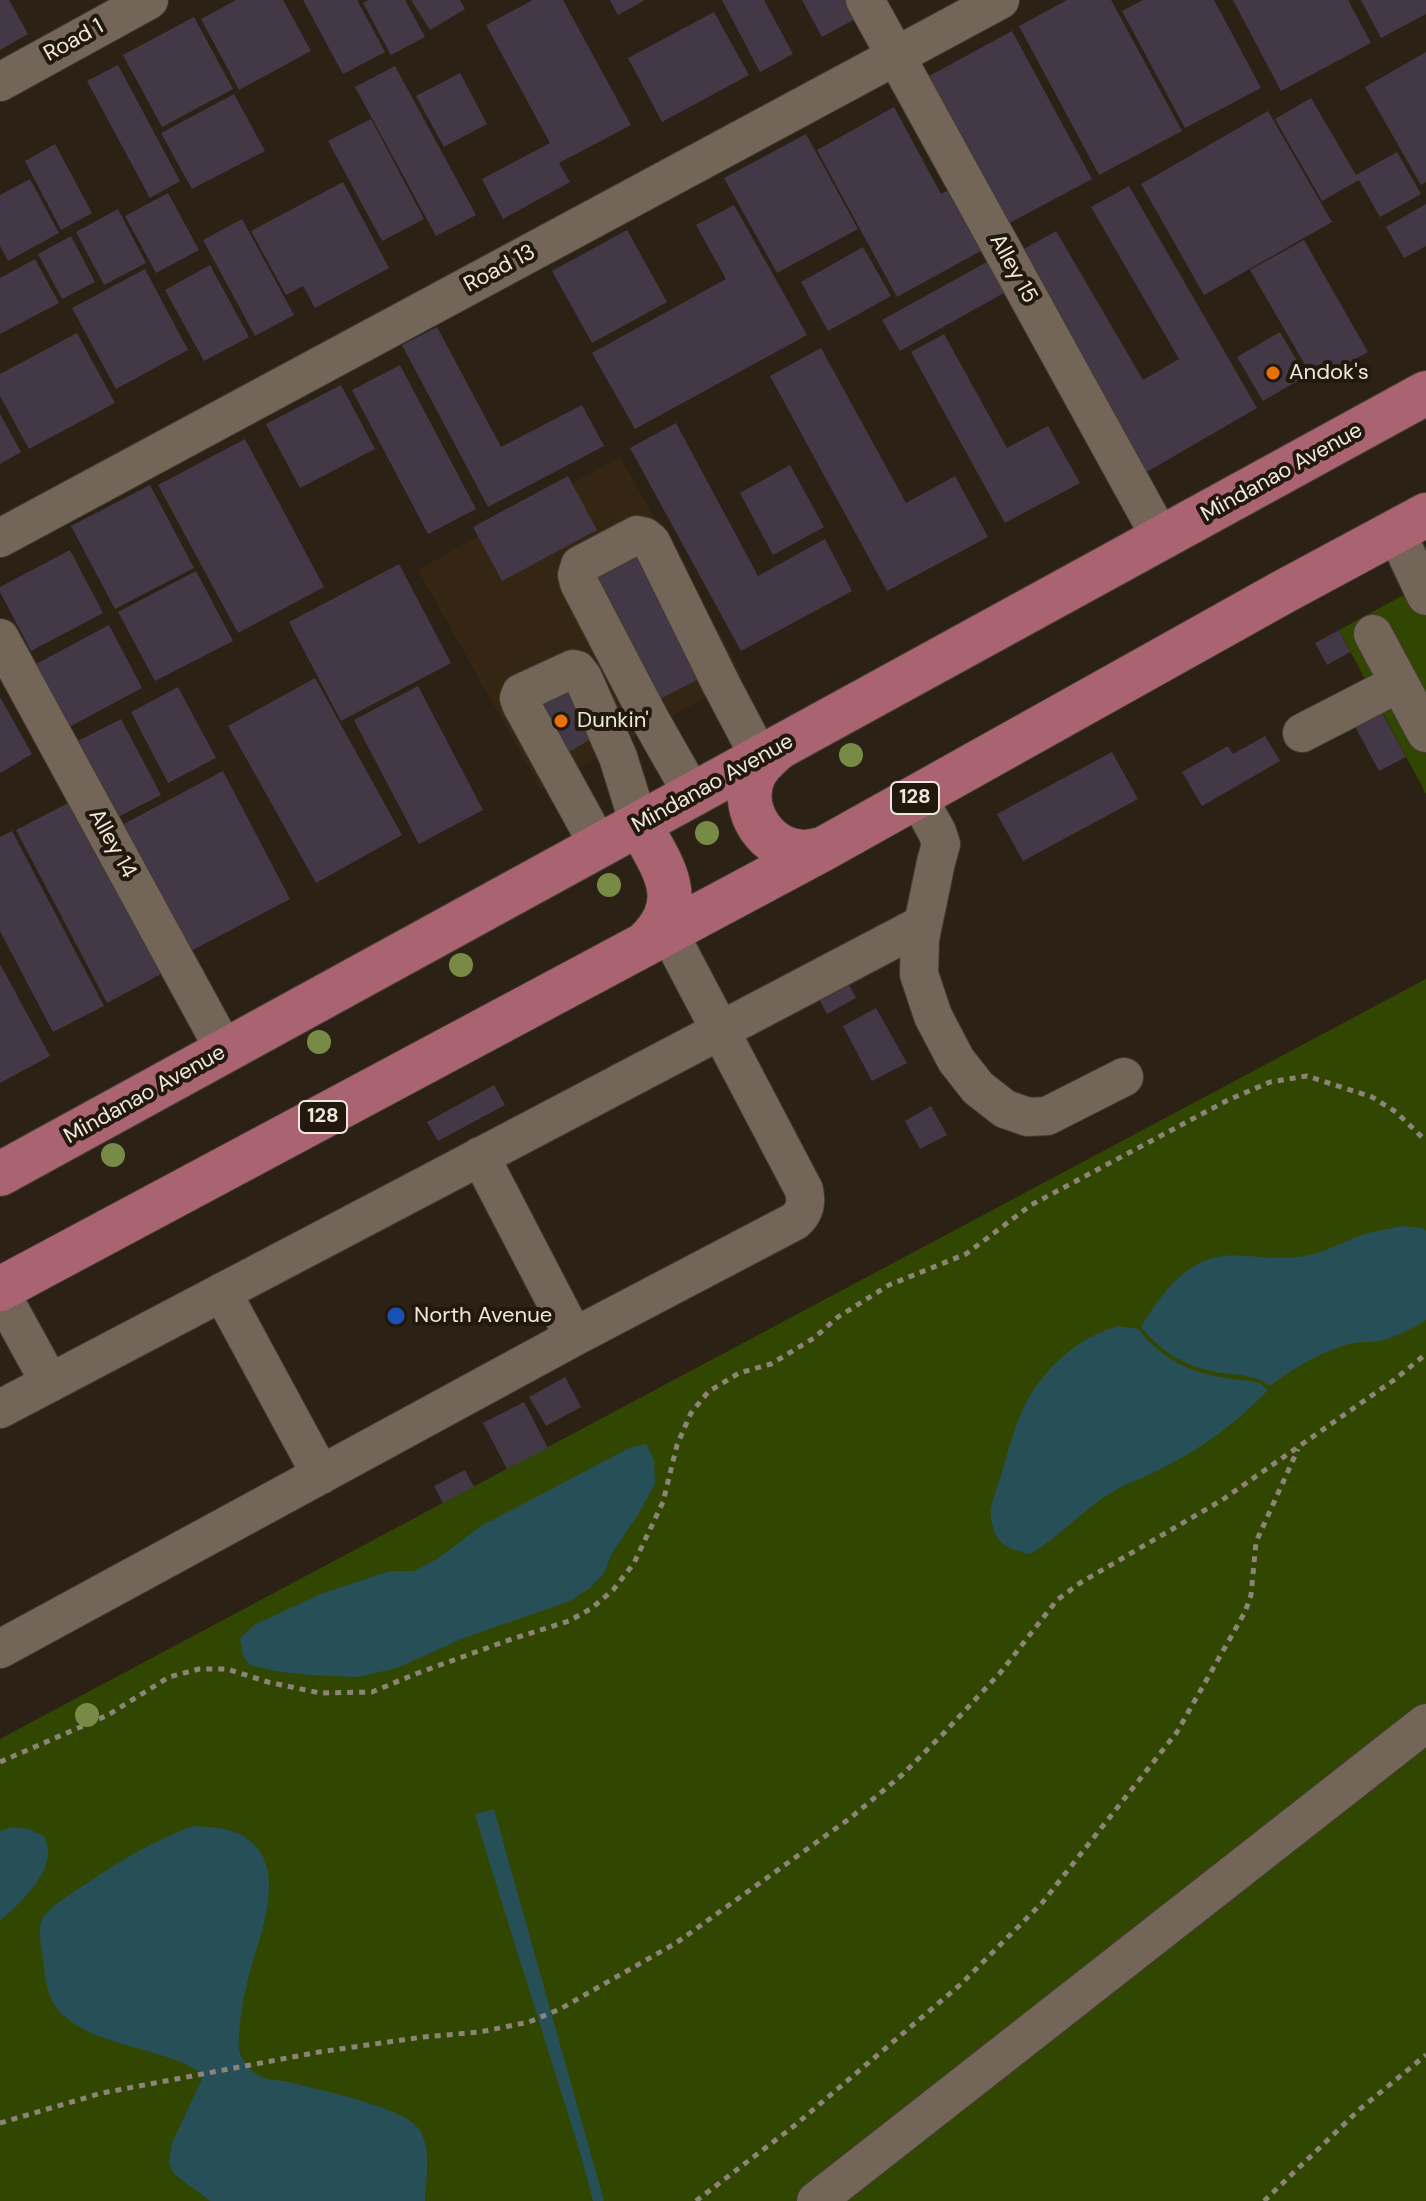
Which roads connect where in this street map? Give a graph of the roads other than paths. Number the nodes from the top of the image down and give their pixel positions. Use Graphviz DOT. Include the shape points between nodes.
graph roads {
  1 [pos="149,0"];
  2 [pos="865,0"];
  3 [pos="1000,0"];
  4 [pos="896,57"];
  5 [pos="0,82"];
  6 [pos="1426,393"];
  7 [pos="1411,523"];
  8 [pos="0,538"];
  9 [pos="1161,538"];
  10 [pos="1426,596"];
  11 [pos="1373,634"];
  12 [pos="0,638"];
  13 [pos="1399,683"];
  14 [pos="1302,733"];
  15 [pos="1426,733"];
  16 [pos="768,754"];
  17 [pos="693,795"];
  18 [pos="917,796"];
  19 [pos="639,824"];
  20 [pos="599,846"];
  21 [pos="823,849"];
  22 [pos="923,924"];
  23 [pos="656,938"];
  24 [pos="720,1031"];
  25 [pos="225,1051"];
  26 [pos="1124,1077"];
  27 [pos="480,1156"];
  28 [pos="0,1174"];
  29 [pos="0,1291"];
  30 [pos="222,1292"];
  31 [pos="574,1337"];
  32 [pos="50,1383"];
  33 [pos="0,1409"];
  34 [pos="321,1475"];
  35 [pos="0,1649"];
  36 [pos="1426,1723"];
  37 [pos="816,2201"];
  1 -- 5 [label="street, Road 1"];
  2 -- 4 [label="street, Alley 15"];
  3 -- 4 [label="street, Road 13"];
  4 -- 8 [label="street, Road 13"];
  4 -- 9 [label="street, Alley 15"];
  6 -- 9 [label="main road, Mindanao Avenue"];
  7 -- 10 [label="street"];
  7 -- 18 [label="main road, 128"];
  9 -- 16 [label="main road, Mindanao Avenue"];
  11 -- 13 [label="street"];
  12 -- 25 [label="street, Alley 14"];
  13 -- 14 [label="street"];
  13 -- 15 [label="street"];
  16 -- 17 [label="main road, Mindanao Avenue"];
  16 -- 17 [label="street" via="721,684 651,542 637,535 580,565 579,583"];
  16 -- 21 [label="main road" via="753,776 750,793 759,828 788,849"];
  17 -- 19 [label="main road, Mindanao Avenue"];
  18 -- 21 [label="main road, 128"];
  18 -- 22 [label="street" via="941,844"];
  19 -- 20 [label="main road, Mindanao Avenue"];
  19 -- 20 [label="street" via="618,757 577,670 521,693 521,704"];
  19 -- 23 [label="main road" via="669,881 669,909"];
  20 -- 25 [label="main road, Mindanao Avenue"];
  21 -- 23 [label="main road, 128"];
  22 -- 24 [label="street"];
  22 -- 26 [label="street" via="919,974 933,1016 956,1060 978,1088 1005,1109 1028,1117 1047,1116"];
  23 -- 24 [label="street"];
  23 -- 29 [label="main road, 128"];
  24 -- 27 [label="street"];
  24 -- 31 [label="street" via="804,1190 801,1215"];
  25 -- 28 [label="main road, Mindanao Avenue"];
  27 -- 30 [label="street"];
  27 -- 31 [label="street"];
  29 -- 32 [label="street"];
  30 -- 32 [label="street"];
  30 -- 34 [label="street"];
  31 -- 34 [label="street"];
  32 -- 33 [label="street"];
  34 -- 35 [label="street"];
  36 -- 37 [label="street"];
}
